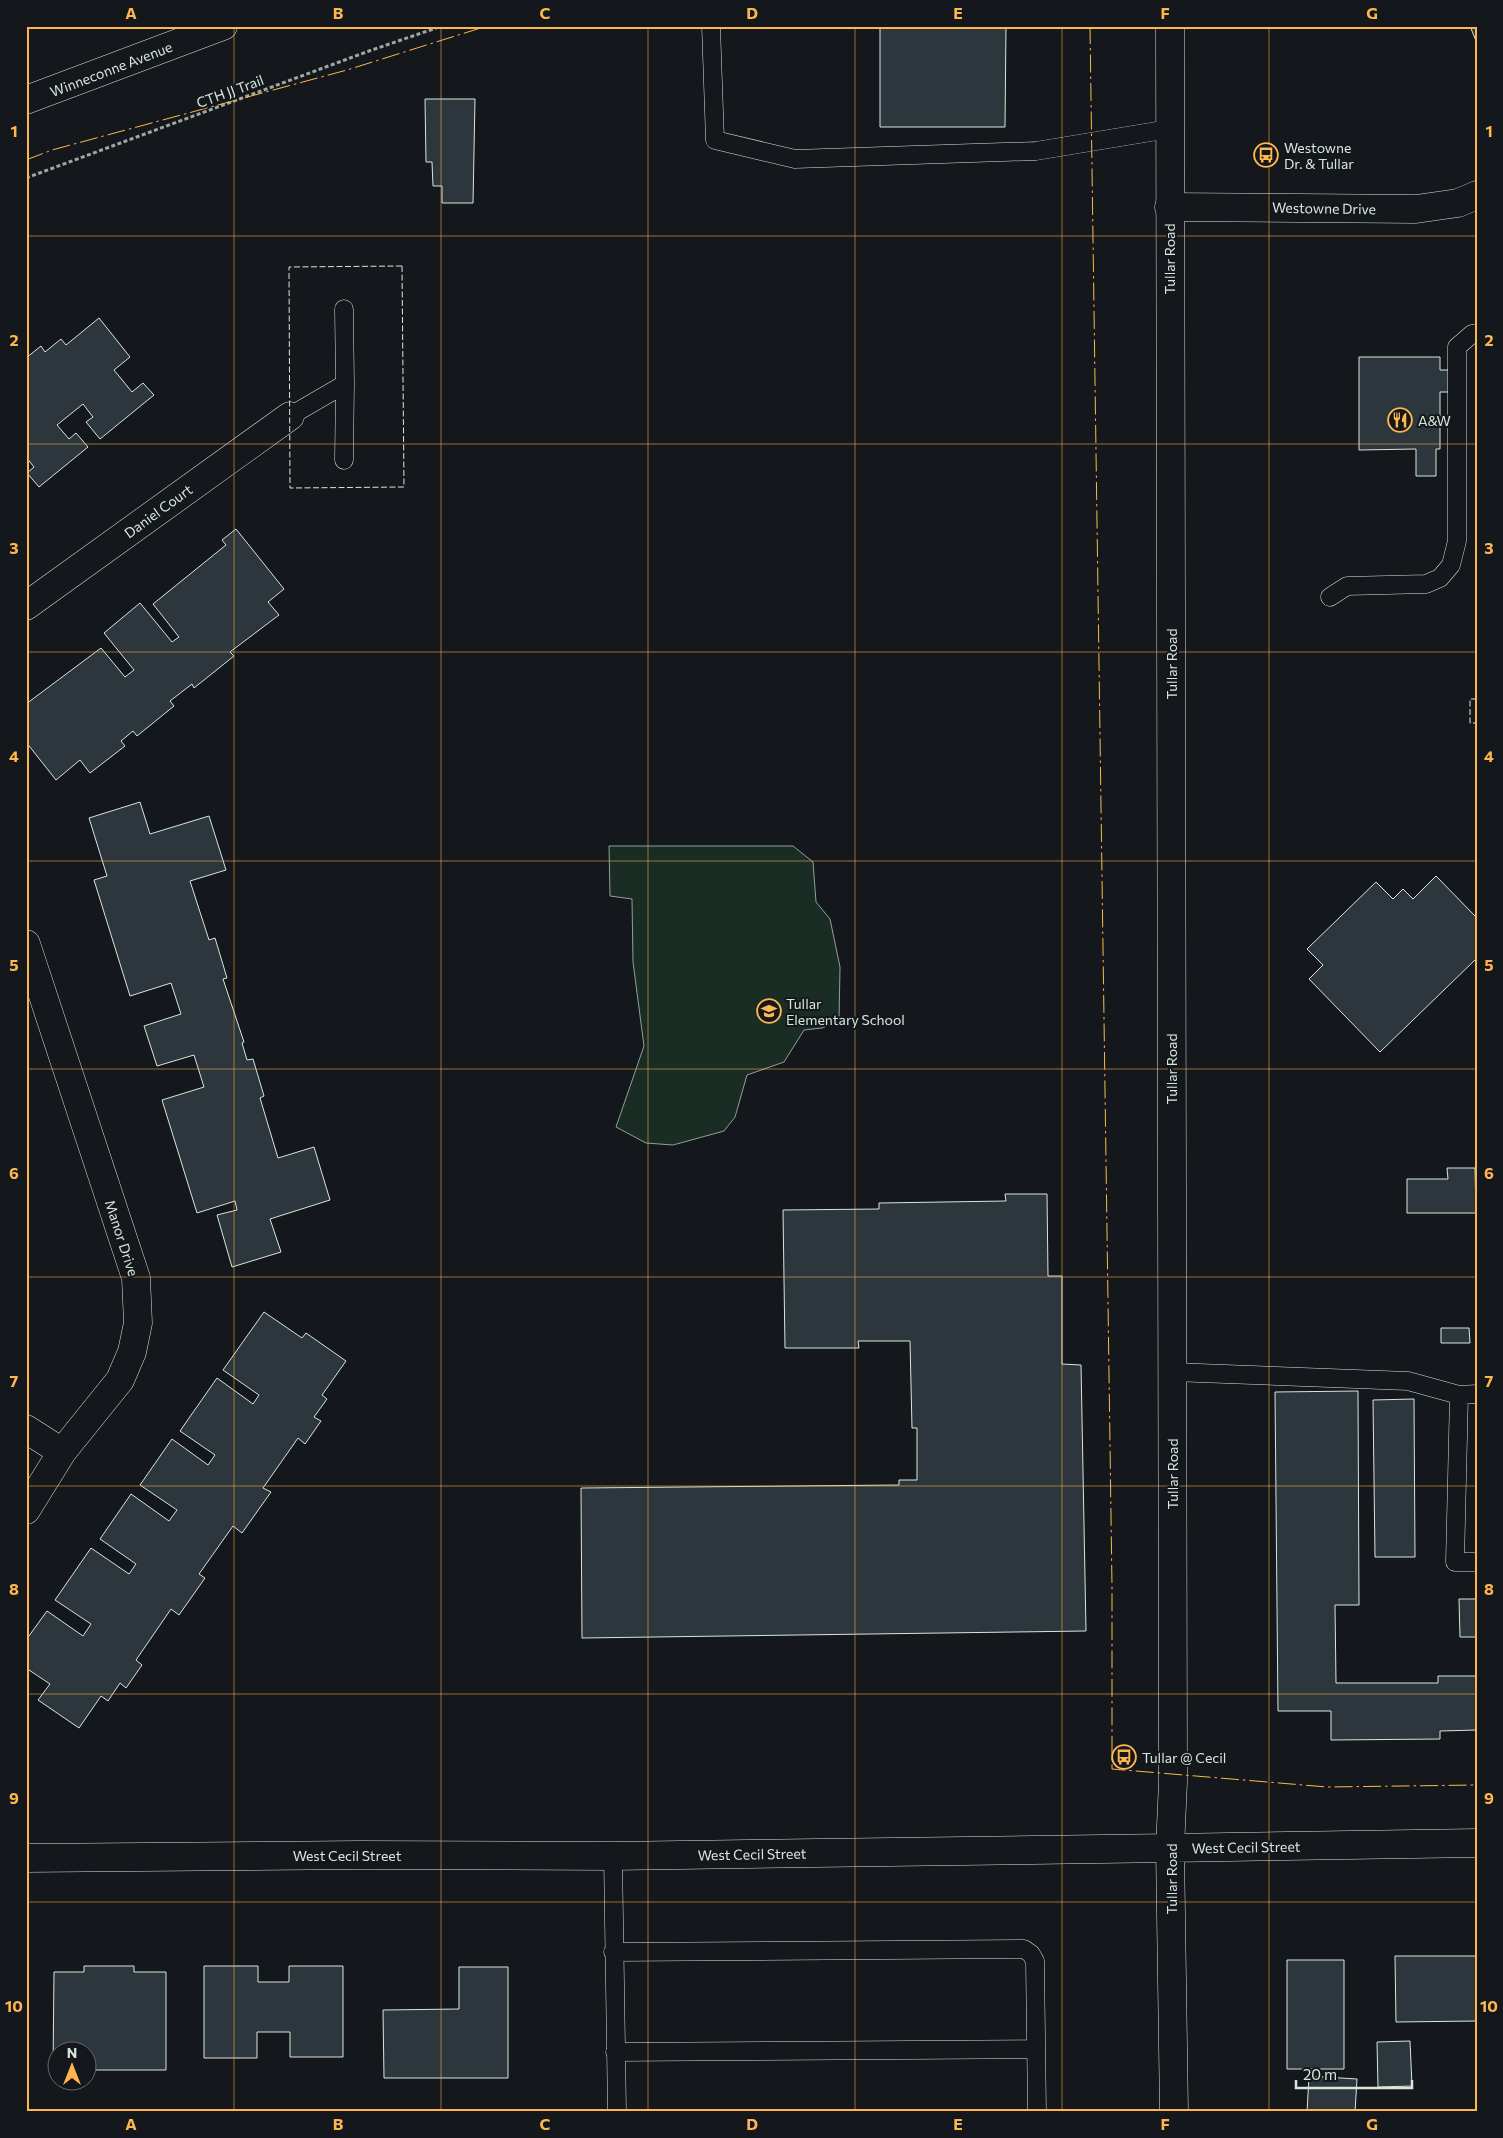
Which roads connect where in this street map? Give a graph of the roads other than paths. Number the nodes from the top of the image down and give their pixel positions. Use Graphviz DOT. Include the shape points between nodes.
graph roads {
  1 [pos="223,26"];
  2 [pos="711,26"];
  3 [pos="1170,26"];
  4 [pos="26,100"];
  5 [pos="1169,129"];
  6 [pos="1477,196"];
  7 [pos="1169,207"];
  8 [pos="344,309"];
  9 [pos="1477,333"];
  10 [pos="345,384"];
  11 [pos="290,416"];
  12 [pos="344,460"];
  13 [pos="1330,597"];
  14 [pos="26,606"];
  15 [pos="26,944"];
  16 [pos="1172,1372"];
  17 [pos="1468,1395"];
  18 [pos="26,1429"];
  19 [pos="62,1452"];
  20 [pos="26,1510"];
  21 [pos="1477,1562"];
  22 [pos="1477,1843"];
  23 [pos="1170,1848"];
  24 [pos="613,1856"];
  25 [pos="26,1858"];
  26 [pos="613,1952"];
  27 [pos="1036,2050"];
  28 [pos="615,2052"];
  29 [pos="617,2112"];
  30 [pos="1037,2112"];
  31 [pos="1174,2112"];
  1 -- 4 [label="main road, Winneconne Avenue"];
  2 -- 5 [label="lane" via="715,140 795,159 1036,151"];
  3 -- 5 [label="main road, Tullar Road"];
  5 -- 7 [label="main road, Tullar Road"];
  6 -- 7 [label="main road, Westowne Drive" via="1458,203 1416,209"];
  7 -- 16 [label="main road, Tullar Road"];
  8 -- 10 [label="lane"];
  9 -- 13 [label="lane" via="1456,347 1456,541 1450,565 1440,578 1426,584 1347,586"];
  10 -- 11 [label="lane"];
  10 -- 12 [label="lane"];
  11 -- 14 [label="main road, Daniel Court"];
  15 -- 19 [label="main road, Manor Drive" via="136,1278 138,1323 132,1352 120,1380"];
  16 -- 17 [label="lane" via="1408,1381"];
  16 -- 23 [label="main road, Tullar Road"];
  17 -- 21 [label="lane" via="1455,1562"];
  18 -- 19 [label="main road"];
  19 -- 20 [label="main road, Manor Drive"];
  22 -- 23 [label="main road, West Cecil Street"];
  23 -- 24 [label="main road, West Cecil Street"];
  23 -- 31 [label="main road, Tullar Road"];
  24 -- 25 [label="main road, West Cecil Street"];
  24 -- 26 [label="lane"];
  26 -- 27 [label="lane" via="1024,1949 1035,1962"];
  26 -- 28 [label="lane"];
  27 -- 28 [label="lane"];
  27 -- 30 [label="lane"];
  28 -- 29 [label="lane"];
}
